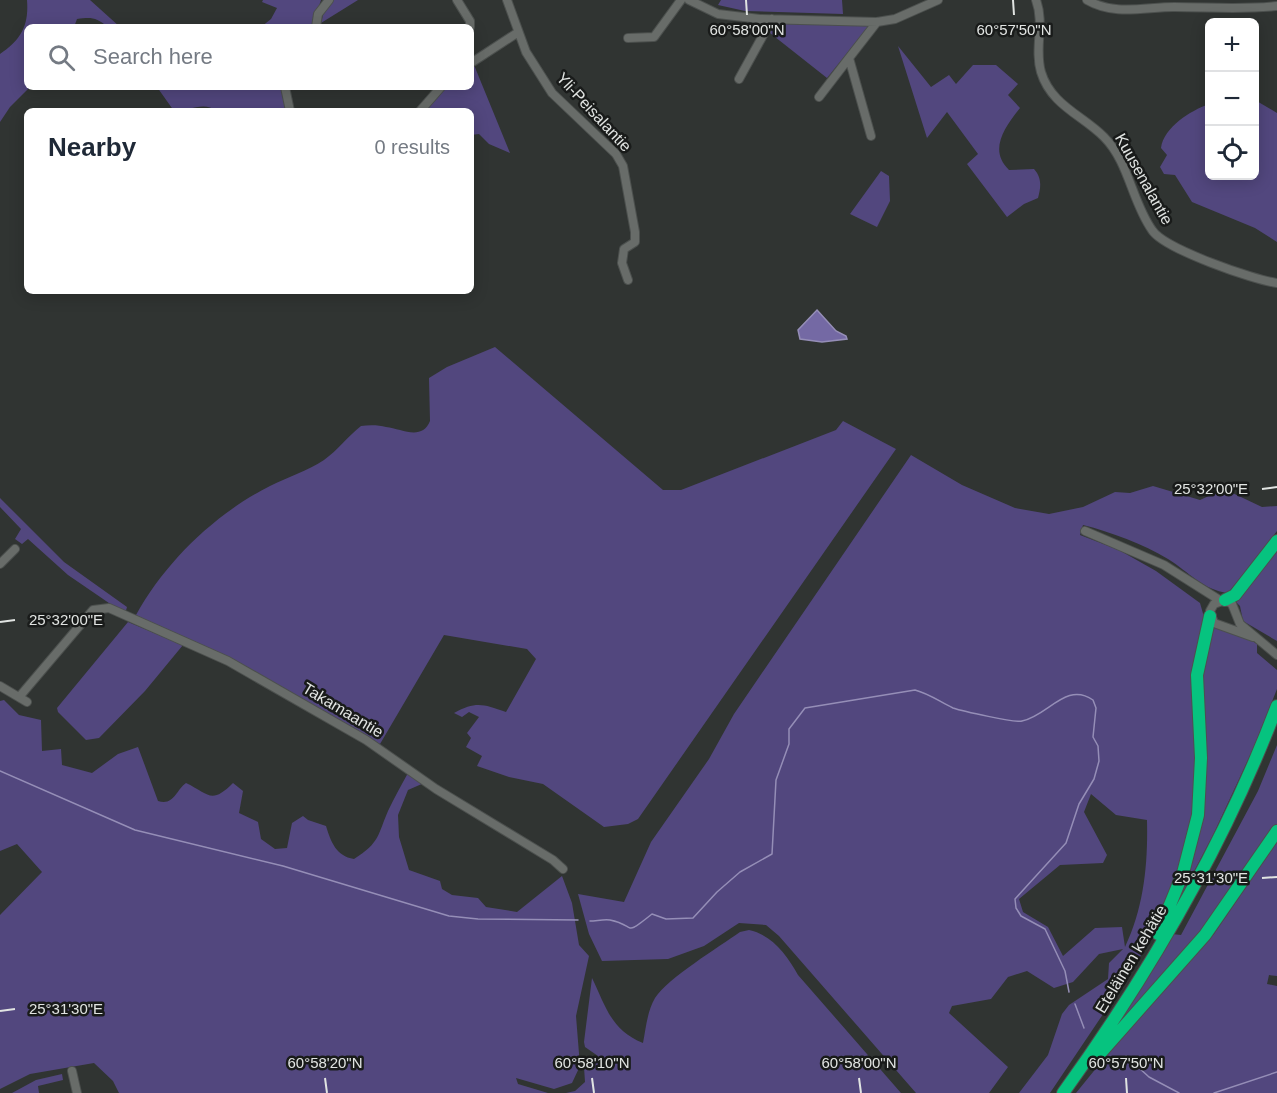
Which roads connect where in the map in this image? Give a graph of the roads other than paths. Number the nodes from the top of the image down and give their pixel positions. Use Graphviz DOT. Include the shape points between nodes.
graph roads {
  1 [pos="329,0"];
  2 [pos="458,0"];
  3 [pos="507,0"];
  4 [pos="681,0"];
  5 [pos="688,0"];
  6 [pos="938,0"];
  7 [pos="1036,0"];
  8 [pos="1087,0"];
  9 [pos="1161,4"];
  10 [pos="1277,6"];
  11 [pos="772,19"];
  12 [pos="877,22"];
  13 [pos="316,24"];
  14 [pos="470,24"];
  15 [pos="517,33"];
  16 [pos="628,38"];
  17 [pos="849,58"];
  18 [pos="474,61"];
  19 [pos="739,79"];
  20 [pos="286,90"];
  21 [pos="438,90"];
  22 [pos="819,97"];
  23 [pos="289,108"];
  24 [pos="423,108"];
  25 [pos="871,136"];
  26 [pos="628,280"];
  27 [pos="1277,283"];
  28 [pos="1085,531"];
  29 [pos="1277,541"];
  30 [pos="15,549"];
  31 [pos="1152,559"];
  32 [pos="0,564"];
  33 [pos="1223,600"];
  34 [pos="1210,613"];
  35 [pos="1253,637"];
  36 [pos="1277,656"];
  37 [pos="0,686"];
  38 [pos="1277,706"];
  39 [pos="1277,831"];
  40 [pos="563,869"];
  41 [pos="1115,1018"];
  42 [pos="72,1071"];
  43 [pos="76,1093"];
  44 [pos="1063,1093"];
  45 [pos="1069,1093"];
  1 -- 13 [label="street" via="318,14"];
  2 -- 14 [label="street"];
  3 -- 15 [label="street, Yli-Peisalantie"];
  4 -- 16 [label="street" via="654,37"];
  5 -- 11 [label="street" via="718,14"];
  6 -- 12 [label="street" via="895,19"];
  7 -- 27 [label="street, Kuusenalantie" via="1041,29 1038,53 1048,87 1062,105 1104,137 1152,232 1184,252"];
  8 -- 9 [label="street" via="1114,9 1136,10"];
  9 -- 10 [label="street"];
  11 -- 12 [label="street"];
  11 -- 19 [label="street"];
  12 -- 17 [label="street"];
  15 -- 18 [label="street"];
  15 -- 26 [label="street, Yli-Peisalantie" via="552,93 623,166 635,232 635,242 624,249 622,263"];
  17 -- 22 [label="street"];
  17 -- 25 [label="street"];
  20 -- 23 [label="street"];
  21 -- 24 [label="street"];
  28 -- 31 [label="street"];
  29 -- 33 [label="highway" via="1235,595"];
  30 -- 32 [label="street"];
  31 -- 33 [label="street"];
  31 -- 34 [label="street" via="1205,600"];
  33 -- 34 [label="street" via="1214,604"];
  33 -- 35 [label="street" via="1232,604 1238,622"];
  34 -- 35 [label="street" via="1217,625"];
  34 -- 41 [label="highway" via="1197,675 1202,775 1193,841 1160,931"];
  35 -- 36 [label="street"];
  37 -- 40 [label="street, Takamaantie" via="23,699 93,610 109,608 228,661 366,740"];
  38 -- 41 [label="highway, Eteläinen kehätie" via="1211,852"];
  39 -- 45 [label="highway" via="1205,935 1110,1040"];
  41 -- 44 [label="highway, Eteläinen kehätie"];
  42 -- 43 [label="street"];
}
